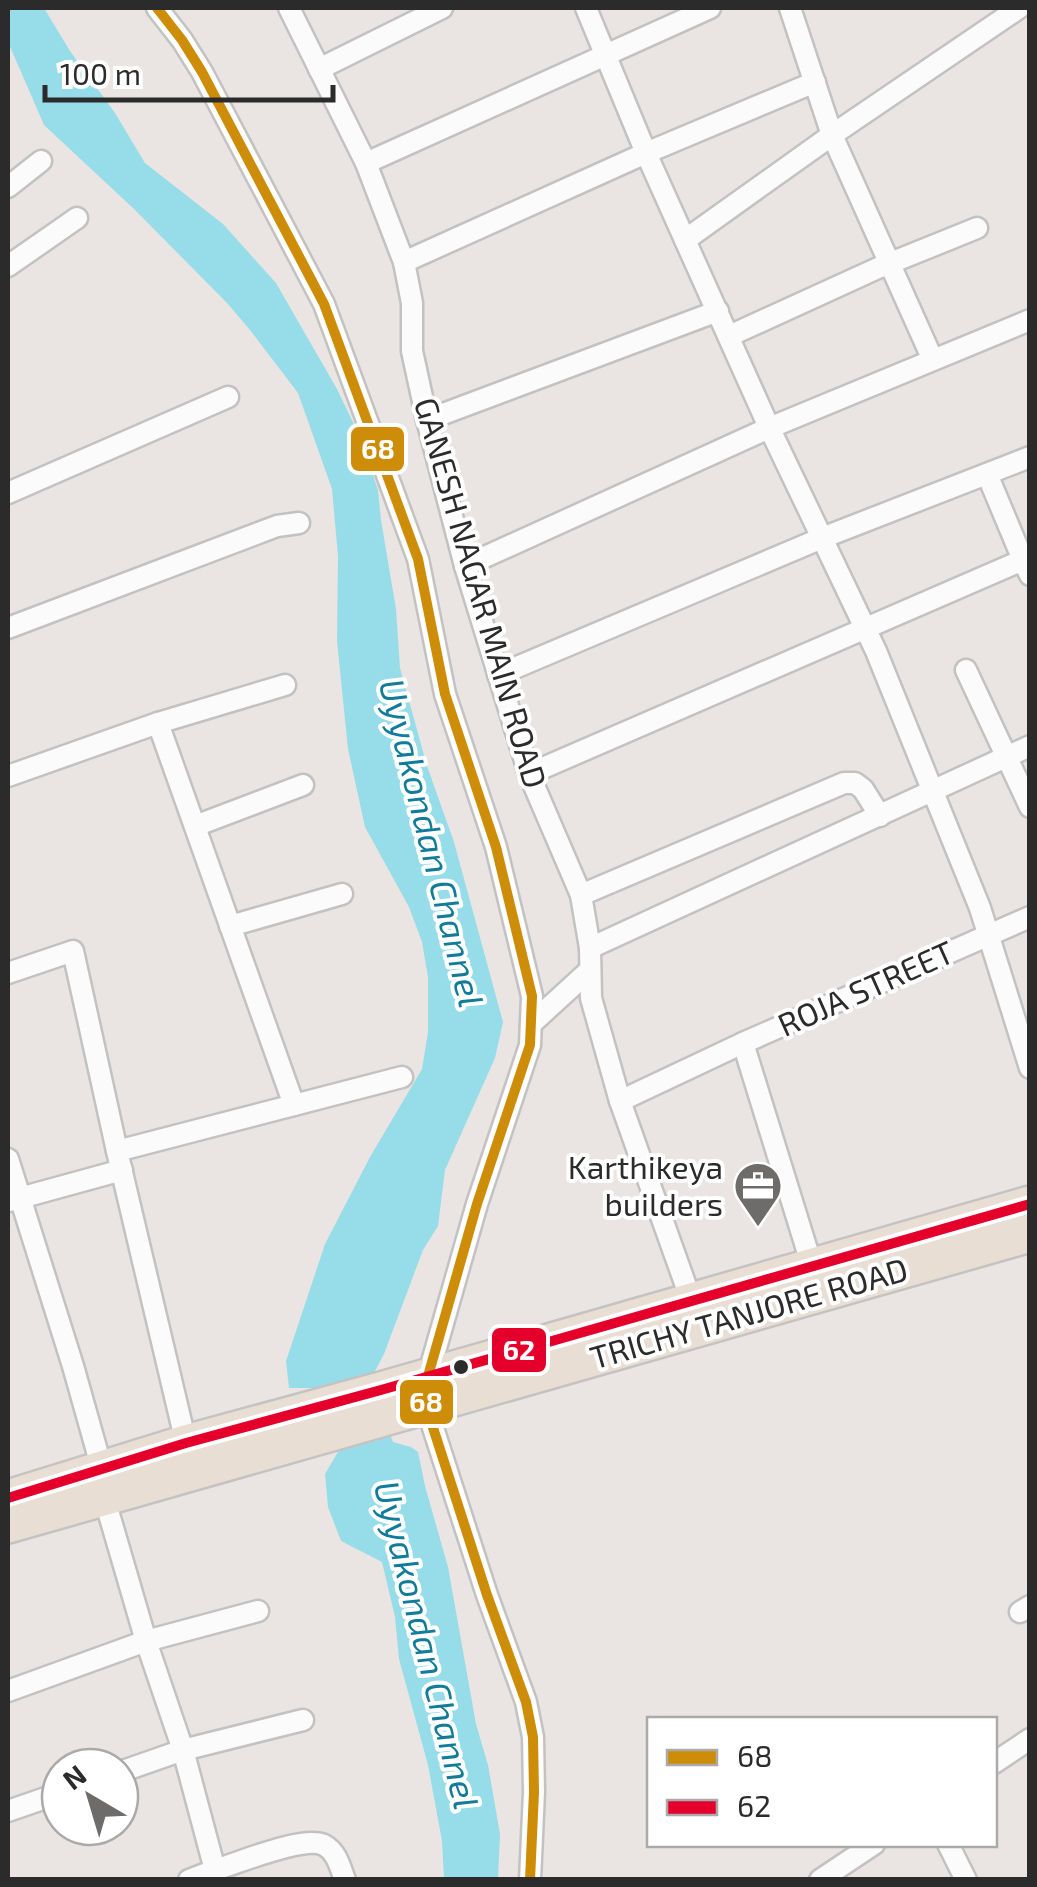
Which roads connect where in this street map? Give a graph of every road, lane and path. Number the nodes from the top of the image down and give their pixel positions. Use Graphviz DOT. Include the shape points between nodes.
graph roads {
  1 [pos="156,8"];
  2 [pos="290,8"];
  3 [pos="442,8"];
  4 [pos="586,8"];
  5 [pos="710,8"];
  6 [pos="791,8"];
  7 [pos="1019,8"];
  8 [pos="606,54"];
  9 [pos="319,68"];
  10 [pos="815,82"];
  11 [pos="832,135"];
  12 [pos="646,153"];
  13 [pos="41,161"];
  14 [pos="366,163"];
  15 [pos="8,186"];
  16 [pos="77,218"];
  17 [pos="977,228"];
  18 [pos="685,240"];
  19 [pos="404,262"];
  20 [pos="890,263"];
  21 [pos="8,266"];
  22 [pos="718,312"];
  23 [pos="1030,320"];
  24 [pos="729,336"];
  25 [pos="932,358"];
  26 [pos="228,397"];
  27 [pos="427,420"];
  28 [pos="770,428"];
  29 [pos="1030,457"];
  30 [pos="987,474"];
  31 [pos="8,493"];
  32 [pos="298,524"];
  33 [pos="822,538"];
  34 [pos="465,566"];
  35 [pos="1026,567"];
  36 [pos="8,628"];
  37 [pos="865,628"];
  38 [pos="966,670"];
  39 [pos="498,674"];
  40 [pos="284,685"];
  41 [pos="158,724"];
  42 [pos="1030,746"];
  43 [pos="1005,758"];
  44 [pos="529,774"];
  45 [pos="8,776"];
  46 [pos="302,785"];
  47 [pos="933,791"];
  48 [pos="1030,807"];
  49 [pos="880,816"];
  50 [pos="194,826"];
  51 [pos="342,894"];
  52 [pos="581,895"];
  53 [pos="1030,918"];
  54 [pos="230,926"];
  55 [pos="989,935"];
  56 [pos="590,948"];
  57 [pos="590,970"];
  58 [pos="8,973"];
  59 [pos="530,1024"];
  60 [pos="743,1042"];
  61 [pos="1026,1045"];
  62 [pos="1030,1068"];
  63 [pos="402,1077"];
  64 [pos="620,1100"];
  65 [pos="294,1105"];
  66 [pos="8,1160"];
  67 [pos="120,1160"];
  68 [pos="14,1200"];
  69 [pos="1030,1204"];
  70 [pos="1030,1234"];
  71 [pos="812,1266"];
  72 [pos="691,1300"];
  73 [pos="407,1397"];
  74 [pos="313,1422"];
  75 [pos="186,1443"];
  76 [pos="103,1483"];
  77 [pos="9,1500"];
  78 [pos="258,1610"];
  79 [pos="146,1640"];
  80 [pos="8,1691"];
  81 [pos="303,1720"];
  82 [pos="1030,1739"];
  83 [pos="183,1750"];
  84 [pos="997,1761"];
  85 [pos="140,1765"];
  86 [pos="40,1800"];
  87 [pos="8,1811"];
  88 [pos="870,1847"];
  89 [pos="950,1847"];
  90 [pos="215,1870"];
  91 [pos="189,1880"];
  92 [pos="345,1880"];
  93 [pos="530,1880"];
  94 [pos="820,1880"];
  95 [pos="966,1880"];
  1 -- 59 [label="street" via="202,72 324,304 418,559 444,694 500,866 532,996"];
  2 -- 9 [label="street, GANESH NAGAR MAIN ROAD"];
  3 -- 9 [label="street"];
  4 -- 8 [label="street"];
  5 -- 8 [label="street"];
  6 -- 10 [label="street"];
  7 -- 11 [label="street"];
  8 -- 12 [label="street"];
  8 -- 14 [label="street"];
  9 -- 14 [label="street, GANESH NAGAR MAIN ROAD"];
  10 -- 11 [label="street"];
  10 -- 12 [label="street"];
  11 -- 18 [label="street"];
  11 -- 20 [label="street"];
  12 -- 18 [label="street"];
  12 -- 19 [label="street"];
  13 -- 15 [label="street"];
  14 -- 19 [label="street, GANESH NAGAR MAIN ROAD"];
  16 -- 21 [label="street"];
  17 -- 20 [label="street"];
  18 -- 22 [label="street"];
  19 -- 27 [label="street, GANESH NAGAR MAIN ROAD"];
  20 -- 24 [label="street"];
  20 -- 25 [label="street"];
  22 -- 24 [label="street"];
  22 -- 27 [label="street"];
  23 -- 25 [label="street"];
  24 -- 28 [label="street"];
  25 -- 28 [label="street"];
  26 -- 31 [label="street"];
  27 -- 34 [label="street, GANESH NAGAR MAIN ROAD"];
  28 -- 33 [label="street"];
  28 -- 34 [label="street"];
  29 -- 30 [label="street"];
  30 -- 33 [label="street"];
  30 -- 35 [label="street"];
  32 -- 36 [label="street" via="277,526"];
  33 -- 37 [label="street"];
  33 -- 39 [label="street"];
  34 -- 39 [label="street, GANESH NAGAR MAIN ROAD"];
  35 -- 37 [label="street"];
  37 -- 44 [label="street"];
  37 -- 47 [label="street"];
  38 -- 43 [label="street"];
  39 -- 44 [label="street, GANESH NAGAR MAIN ROAD"];
  40 -- 41 [label="street"];
  41 -- 45 [label="street"];
  41 -- 50 [label="street"];
  42 -- 43 [label="street"];
  43 -- 47 [label="street"];
  43 -- 48 [label="street"];
  44 -- 52 [label="street, GANESH NAGAR MAIN ROAD"];
  46 -- 50 [label="street"];
  47 -- 49 [label="street"];
  47 -- 55 [label="street"];
  49 -- 52 [label="street" via="864,789 844,783"];
  49 -- 56 [label="street"];
  50 -- 54 [label="street"];
  51 -- 54 [label="street"];
  52 -- 56 [label="street, GANESH NAGAR MAIN ROAD"];
  53 -- 55 [label="street, ROJA STREET"];
  54 -- 65 [label="street"];
  55 -- 60 [label="street, ROJA STREET"];
  55 -- 61 [label="street"];
  56 -- 57 [label="street, GANESH NAGAR MAIN ROAD"];
  57 -- 59 [label="street"];
  57 -- 64 [label="street, GANESH NAGAR MAIN ROAD" via="590,998"];
  58 -- 67 [label="street" via="74,951"];
  59 -- 73 [label="street" via="530,1044"];
  60 -- 64 [label="street, ROJA STREET"];
  60 -- 71 [label="street"];
  61 -- 62 [label="street"];
  63 -- 65 [label="street"];
  64 -- 72 [label="street, GANESH NAGAR MAIN ROAD"];
  65 -- 67 [label="street"];
  66 -- 68 [label="street"];
  67 -- 68 [label="street"];
  67 -- 75 [label="street"];
  68 -- 76 [label="street" via="73,1366"];
  69 -- 71 [label="highway, TRICHY TANJORE ROAD"];
  70 -- 73 [label="highway, TRICHY TANJORE ROAD"];
  71 -- 72 [label="highway, TRICHY TANJORE ROAD"];
  72 -- 73 [label="highway, TRICHY TANJORE ROAD"];
  73 -- 74 [label="highway, TRICHY TANJORE ROAD"];
  73 -- 93 [label="street" via="526,1702 533,1737"];
  74 -- 75 [label="highway, TRICHY TANJORE ROAD"];
  74 -- 76 [label="highway, TRICHY TANJORE ROAD"];
  75 -- 76 [label="highway, TRICHY TANJORE ROAD"];
  76 -- 77 [label="highway, TRICHY TANJORE ROAD"];
  76 -- 79 [label="street"];
  78 -- 79 [label="street"];
  79 -- 80 [label="street"];
  79 -- 83 [label="street"];
  81 -- 83 [label="street"];
  82 -- 84 [label="street"];
  83 -- 85 [label="street"];
  83 -- 90 [label="street"];
  86 -- 87 [label="street"];
  88 -- 94 [label="street"];
  89 -- 95 [label="street"];
  90 -- 91 [label="street"];
  90 -- 92 [label="street" via="305,1842 336,1855"];
}
